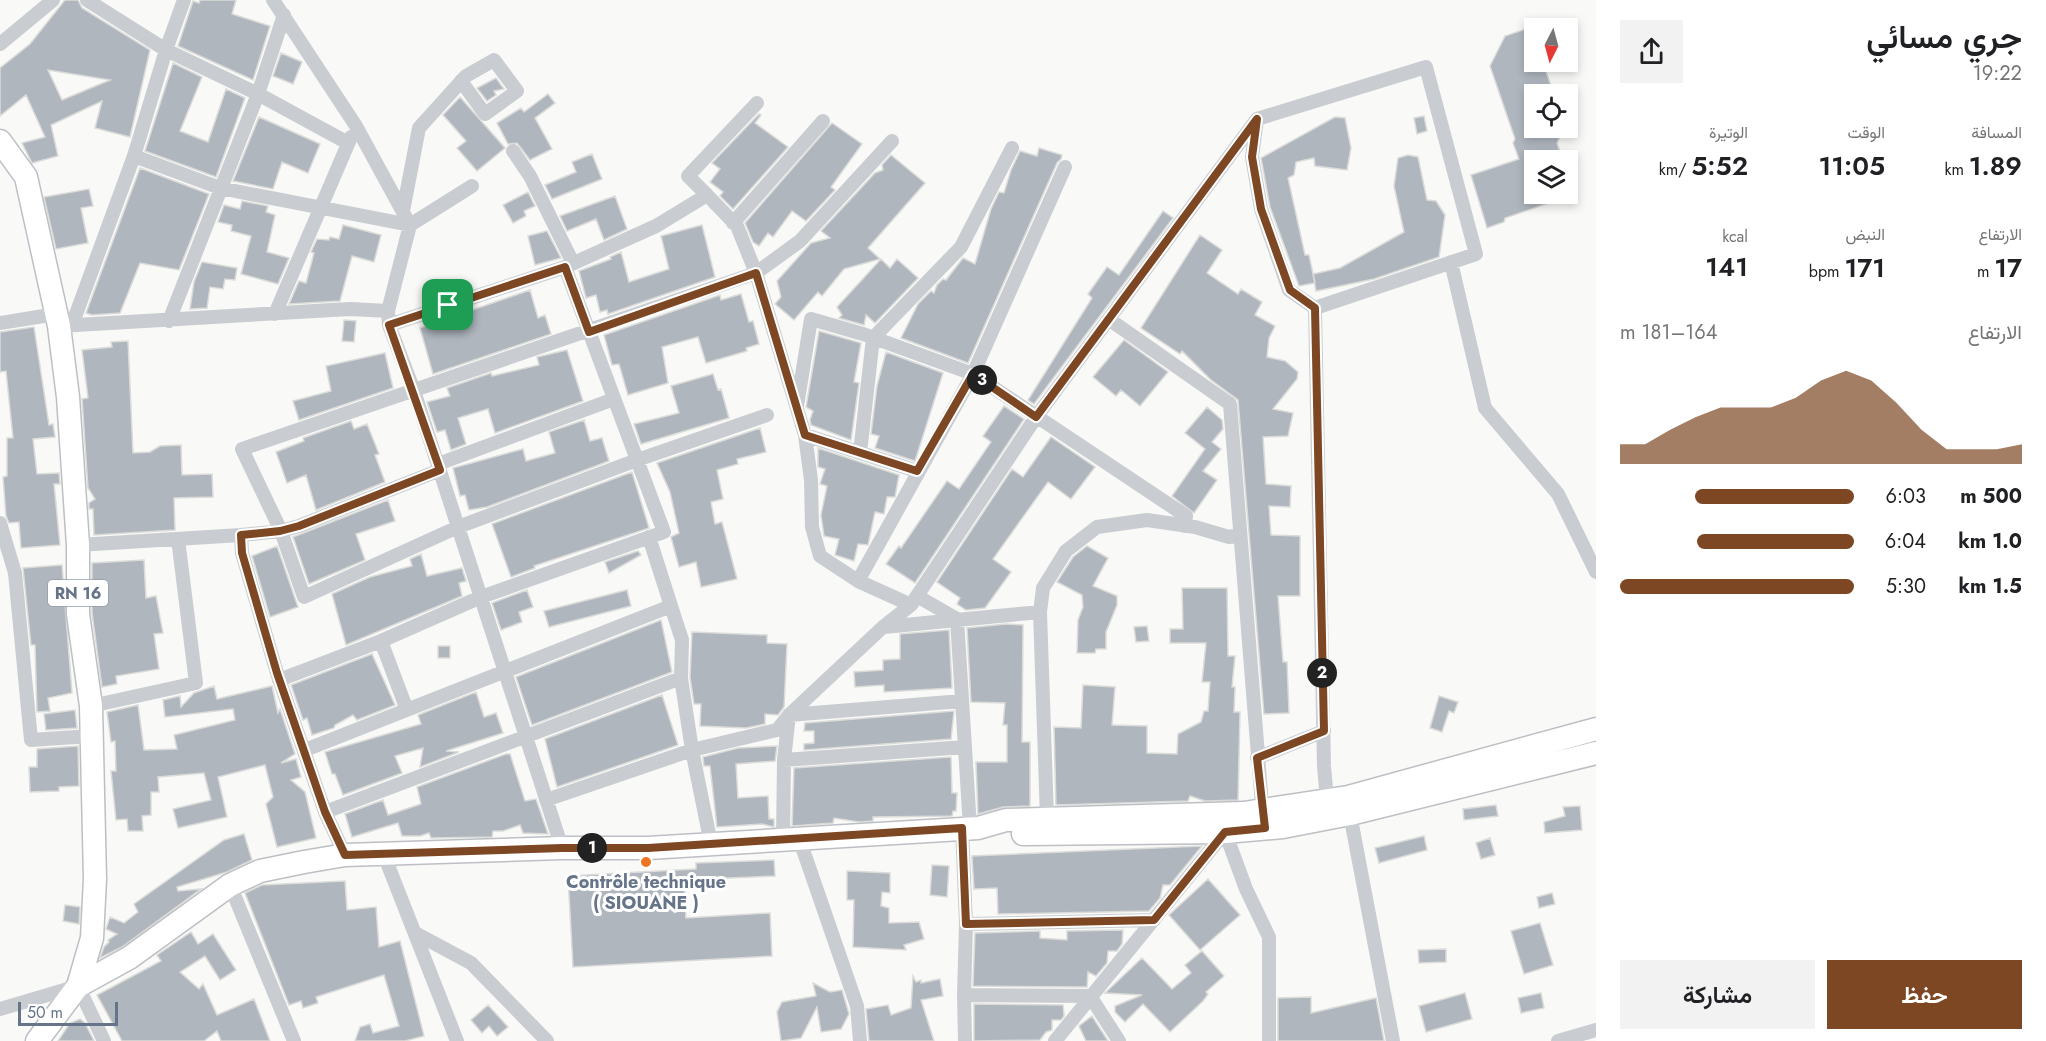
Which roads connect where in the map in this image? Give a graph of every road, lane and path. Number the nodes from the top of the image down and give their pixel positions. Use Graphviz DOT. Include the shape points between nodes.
graph roads {
  1 [pos="52,0"];
  2 [pos="87,0"];
  3 [pos="184,0"];
  4 [pos="273,0"];
  5 [pos="284,15"];
  6 [pos="0,44"];
  7 [pos="166,50"];
  8 [pos="461,81"];
  9 [pos="258,94"];
  10 [pos="757,103"];
  11 [pos="1257,119"];
  12 [pos="823,121"];
  13 [pos="356,126"];
  14 [pos="0,141"];
  15 [pos="892,141"];
  16 [pos="348,143"];
  17 [pos="1012,148"];
  18 [pos="513,151"];
  19 [pos="134,156"];
  20 [pos="1065,167"];
  21 [pos="471,186"];
  22 [pos="220,188"];
  23 [pos="707,195"];
  24 [pos="319,207"];
  25 [pos="403,211"];
  26 [pos="733,223"];
  27 [pos="410,225"];
  28 [pos="1451,262"];
  29 [pos="569,265"];
  30 [pos="756,273"];
  31 [pos="1315,308"];
  32 [pos="275,314"];
  33 [pos="388,318"];
  34 [pos="169,321"];
  35 [pos="1110,321"];
  36 [pos="62,322"];
  37 [pos="0,323"];
  38 [pos="589,332"];
  39 [pos="873,338"];
  40 [pos="973,374"];
  41 [pos="414,391"];
  42 [pos="614,399"];
  43 [pos="796,413"];
  44 [pos="767,415"];
  45 [pos="1036,417"];
  46 [pos="805,435"];
  47 [pos="860,453"];
  48 [pos="637,460"];
  49 [pos="439,467"];
  50 [pos="917,471"];
  51 [pos="0,524"];
  52 [pos="1185,526"];
  53 [pos="458,527"];
  54 [pos="280,531"];
  55 [pos="241,535"];
  56 [pos="1240,535"];
  57 [pos="649,537"];
  58 [pos="178,539"];
  59 [pos="78,545"];
  60 [pos="1596,572"];
  61 [pos="858,581"];
  62 [pos="481,597"];
  63 [pos="914,600"];
  64 [pos="671,606"];
  65 [pos="1040,612"];
  66 [pos="957,619"];
  67 [pos="883,627"];
  68 [pos="381,641"];
  69 [pos="505,672"];
  70 [pos="681,678"];
  71 [pos="279,680"];
  72 [pos="962,701"];
  73 [pos="91,706"];
  74 [pos="406,710"];
  75 [pos="789,715"];
  76 [pos="1596,729"];
  77 [pos="1324,731"];
  78 [pos="91,736"];
  79 [pos="527,738"];
  80 [pos="965,747"];
  81 [pos="305,750"];
  82 [pos="692,750"];
  83 [pos="1596,753"];
  84 [pos="1257,758"];
  85 [pos="784,760"];
  86 [pos="546,800"];
  87 [pos="1327,800"];
  88 [pos="325,812"];
  89 [pos="1350,814"];
  90 [pos="1047,818"];
  91 [pos="1263,819"];
  92 [pos="970,828"];
  93 [pos="1225,832"];
  94 [pos="791,839"];
  95 [pos="711,844"];
  96 [pos="562,848"];
  97 [pos="345,855"];
  98 [pos="384,855"];
  99 [pos="230,885"];
  100 [pos="1154,920"];
  101 [pos="966,924"];
  102 [pos="415,933"];
  103 [pos="78,986"];
  104 [pos="964,995"];
  105 [pos="1090,996"];
  106 [pos="0,1009"];
  107 [pos="1596,1032"];
  108 [pos="37,1041"];
  109 [pos="104,1041"];
  110 [pos="294,1041"];
  111 [pos="456,1041"];
  112 [pos="547,1041"];
  113 [pos="860,1041"];
  114 [pos="965,1041"];
  115 [pos="1055,1041"];
  116 [pos="1119,1041"];
  117 [pos="1269,1041"];
  118 [pos="1393,1041"];
  119 [pos="1558,1041"];
  120 [pos="1589,1041"];
  1 -- 6 [label="street"];
  2 -- 7 [label="street"];
  3 -- 7 [label="street"];
  4 -- 5 [label="street"];
  5 -- 9 [label="street"];
  5 -- 13 [label="street"];
  7 -- 9 [label="street"];
  7 -- 19 [label="street"];
  8 -- 25 [label="street" via="419,128"];
  9 -- 16 [label="street"];
  9 -- 22 [label="street"];
  10 -- 23 [label="street" via="688,176"];
  11 -- 28 [label="street" via="1426,67 1476,254"];
  11 -- 31 [label="street" via="1252,157 1261,209 1290,290"];
  11 -- 35 [label="street"];
  12 -- 26 [label="street"];
  13 -- 16 [label="street"];
  13 -- 25 [label="street"];
  14 -- 36 [label="main road, RN 16" via="26,177"];
  15 -- 30 [label="street" via="800,241"];
  16 -- 24 [label="street"];
  17 -- 39 [label="street" via="961,247"];
  18 -- 29 [label="street" via="530,176"];
  19 -- 22 [label="street"];
  19 -- 36 [label="street"];
  20 -- 40 [label="street"];
  21 -- 27 [label="street"];
  22 -- 24 [label="street"];
  22 -- 34 [label="street"];
  23 -- 26 [label="street"];
  23 -- 29 [label="street" via="656,226"];
  24 -- 27 [label="street"];
  24 -- 32 [label="street"];
  25 -- 27 [label="street"];
  26 -- 30 [label="street"];
  27 -- 33 [label="street"];
  28 -- 31 [label="street"];
  28 -- 60 [label="street" via="1485,408 1558,494"];
  29 -- 33 [label="street"];
  29 -- 38 [label="street"];
  30 -- 38 [label="street"];
  30 -- 43 [label="street"];
  31 -- 77 [label="street"];
  32 -- 33 [label="street" via="350,309"];
  32 -- 34 [label="street"];
  33 -- 41 [label="street"];
  34 -- 36 [label="street"];
  35 -- 45 [label="street"];
  35 -- 56 [label="street" via="1230,404"];
  36 -- 37 [label="street"];
  36 -- 59 [label="main road, RN 16"];
  38 -- 41 [label="street"];
  38 -- 42 [label="street"];
  39 -- 40 [label="street"];
  39 -- 43 [label="street" via="811,319"];
  39 -- 47 [label="street"];
  40 -- 45 [label="street"];
  40 -- 50 [label="street"];
  41 -- 49 [label="street"];
  41 -- 54 [label="street" via="242,449"];
  42 -- 48 [label="street"];
  42 -- 49 [label="street"];
  43 -- 46 [label="street"];
  44 -- 48 [label="street"];
  45 -- 52 [label="street" via="1186,516"];
  45 -- 63 [label="street"];
  46 -- 47 [label="street"];
  46 -- 61 [label="street" via="812,526 820,556"];
  47 -- 50 [label="street"];
  48 -- 53 [label="street"];
  48 -- 57 [label="street" via="664,532"];
  49 -- 53 [label="street"];
  49 -- 54 [label="street"];
  50 -- 61 [label="street"];
  51 -- 78 [label="street" via="15,573 31,740"];
  52 -- 56 [label="street" via="1229,537"];
  52 -- 65 [label="street" via="1147,520 1097,527 1066,551 1043,588"];
  53 -- 54 [label="street" via="304,597"];
  53 -- 62 [label="street"];
  54 -- 55 [label="street"];
  55 -- 58 [label="street"];
  55 -- 71 [label="street" via="242,553"];
  56 -- 84 [label="street"];
  57 -- 62 [label="street"];
  57 -- 64 [label="street"];
  58 -- 59 [label="street"];
  58 -- 73 [label="street" via="195,683"];
  59 -- 73 [label="main road, RN 16" via="78,614"];
  61 -- 63 [label="street"];
  62 -- 68 [label="street"];
  62 -- 69 [label="street"];
  63 -- 66 [label="street"];
  63 -- 67 [label="street"];
  64 -- 69 [label="street"];
  64 -- 70 [label="street" via="682,640"];
  65 -- 66 [label="street"];
  65 -- 90 [label="street"];
  66 -- 67 [label="street"];
  66 -- 72 [label="street"];
  67 -- 75 [label="street"];
  68 -- 71 [label="street"];
  68 -- 74 [label="street"];
  69 -- 74 [label="street"];
  69 -- 79 [label="street"];
  70 -- 79 [label="street"];
  70 -- 82 [label="street"];
  71 -- 81 [label="street"];
  72 -- 75 [label="street"];
  72 -- 80 [label="street"];
  73 -- 78 [label="main road, RN 16"];
  74 -- 81 [label="street"];
  75 -- 82 [label="street" via="777,730"];
  75 -- 85 [label="street"];
  76 -- 87 [label="main road"];
  77 -- 84 [label="street"];
  77 -- 87 [label="street"];
  78 -- 103 [label="main road, RN 16" via="95,879 92,938"];
  79 -- 86 [label="street"];
  79 -- 88 [label="street"];
  80 -- 85 [label="street"];
  80 -- 92 [label="street"];
  81 -- 88 [label="street"];
  82 -- 86 [label="street"];
  82 -- 95 [label="street"];
  83 -- 89 [label="main road"];
  84 -- 91 [label="street"];
  85 -- 94 [label="street"];
  86 -- 96 [label="street"];
  87 -- 91 [label="main road"];
  88 -- 97 [label="street"];
  89 -- 91 [label="main road"];
  89 -- 118 [label="street"];
  90 -- 91 [label="main road"];
  90 -- 92 [label="main road" via="1006,820"];
  91 -- 93 [label="main road"];
  92 -- 93 [label="main road" via="998,835"];
  92 -- 94 [label="main road"];
  92 -- 101 [label="street"];
  93 -- 100 [label="street"];
  93 -- 117 [label="street" via="1269,937"];
  94 -- 95 [label="main road"];
  94 -- 113 [label="street" via="857,1006"];
  95 -- 96 [label="main road"];
  96 -- 98 [label="main road"];
  97 -- 98 [label="main road"];
  97 -- 99 [label="main road" via="260,871"];
  98 -- 102 [label="street"];
  99 -- 103 [label="main road" via="129,958"];
  99 -- 110 [label="street"];
  100 -- 101 [label="street"];
  100 -- 105 [label="street"];
  101 -- 104 [label="street"];
  102 -- 111 [label="street"];
  102 -- 112 [label="street" via="471,963"];
  103 -- 106 [label="street"];
  103 -- 108 [label="main road, RN 16"];
  103 -- 109 [label="street"];
  104 -- 105 [label="street"];
  104 -- 114 [label="street"];
  105 -- 115 [label="street"];
  105 -- 116 [label="street"];
  107 -- 119 [label="street"];
  107 -- 120 [label="street"];
}
